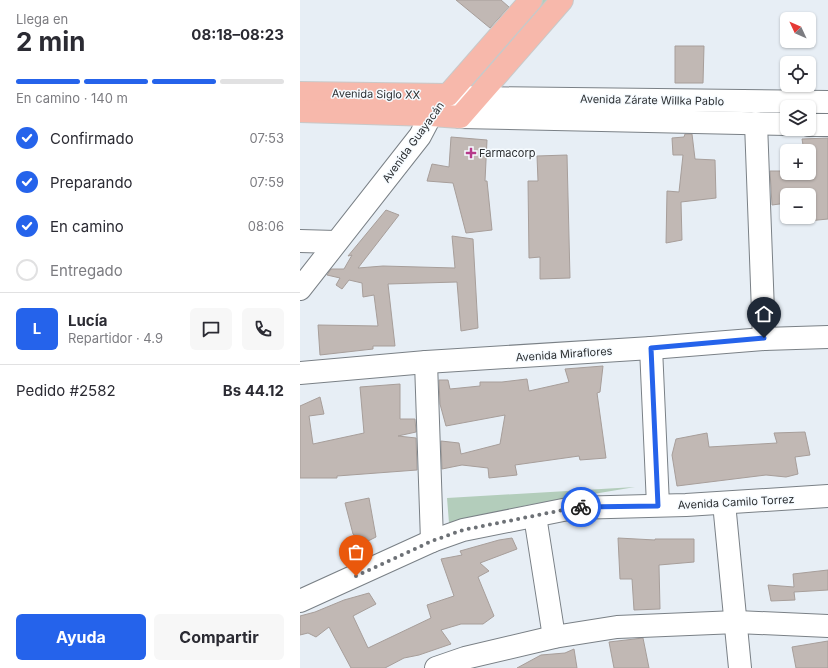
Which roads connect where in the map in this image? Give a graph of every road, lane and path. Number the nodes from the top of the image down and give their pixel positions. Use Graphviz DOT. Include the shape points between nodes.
graph roads {
  1 [pos="531,0"];
  2 [pos="562,0"];
  3 [pos="300,93"];
  4 [pos="448,95"];
  5 [pos="476,98"];
  6 [pos="828,102"];
  7 [pos="300,111"];
  8 [pos="432,115"];
  9 [pos="460,118"];
  10 [pos="756,123"];
  11 [pos="780,124"];
  12 [pos="816,124"];
  13 [pos="828,125"];
  14 [pos="300,241"];
  15 [pos="336,242"];
  16 [pos="300,289"];
  17 [pos="828,337"];
  18 [pos="764,338"];
  19 [pos="651,348"];
  20 [pos="426,362"];
  21 [pos="300,373"];
  22 [pos="828,496"];
  23 [pos="724,503"];
  24 [pos="658,506"];
  25 [pos="535,516"];
  26 [pos="432,541"];
  27 [pos="300,601"];
  28 [pos="737,622"];
  29 [pos="828,626"];
  30 [pos="554,637"];
  31 [pos="436,668"];
  32 [pos="740,668"];
  1 -- 4 [label="highway, Avenida Guayacán"];
  2 -- 5 [label="highway"];
  3 -- 4 [label="highway, Avenida Siglo XX"];
  4 -- 5 [label="street, Avenida Siglo XX"];
  4 -- 8 [label="street, Avenida Guayacán"];
  5 -- 6 [label="street, Avenida Zárate Willka Pablo"];
  5 -- 9 [label="highway"];
  7 -- 8 [label="highway, Avenida Siglo XX"];
  8 -- 9 [label="highway, Avenida Siglo XX"];
  8 -- 15 [label="street, Avenida Guayacán" via="420,136"];
  9 -- 10 [label="street, Avenida Zárate Willka Pablo"];
  10 -- 11 [label="street, Avenida Zárate Willka Pablo"];
  10 -- 18 [label="street"];
  12 -- 13 [label="street"];
  14 -- 15 [label="street"];
  15 -- 16 [label="street, Avenida Guayacán"];
  17 -- 18 [label="street, Avenida Miraflores"];
  18 -- 19 [label="street, Avenida Miraflores"];
  19 -- 20 [label="street, Avenida Miraflores"];
  19 -- 24 [label="street"];
  20 -- 21 [label="street, Avenida Miraflores"];
  20 -- 26 [label="street"];
  22 -- 23 [label="street, Avenida Camilo Torrez"];
  23 -- 24 [label="street, Avenida Camilo Torrez"];
  23 -- 28 [label="street"];
  24 -- 25 [label="street, Avenida Camilo Torrez" via="573,508"];
  25 -- 26 [label="street, Avenida Camilo Torrez" via="463,530"];
  25 -- 30 [label="street"];
  26 -- 27 [label="street, Avenida Camilo Torrez"];
  28 -- 29 [label="street"];
  28 -- 30 [label="street" via="617,627"];
  28 -- 32 [label="street"];
  30 -- 31 [label="street" via="465,658"];
}
